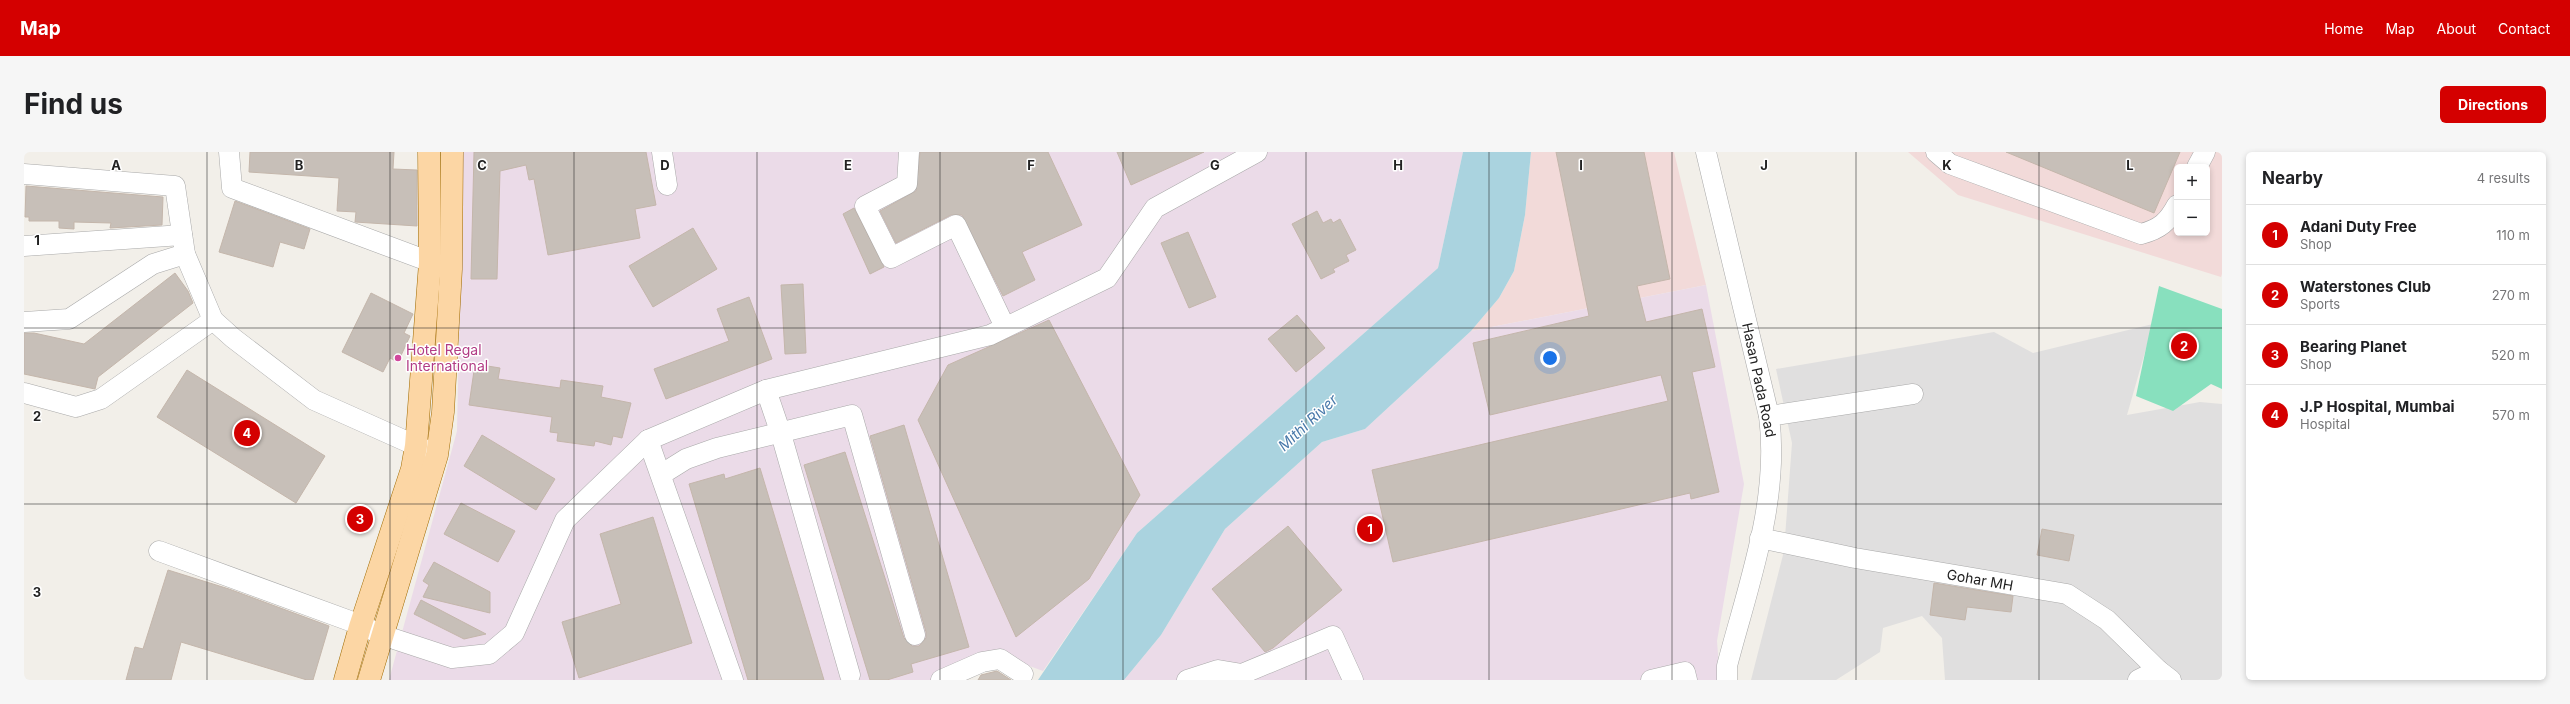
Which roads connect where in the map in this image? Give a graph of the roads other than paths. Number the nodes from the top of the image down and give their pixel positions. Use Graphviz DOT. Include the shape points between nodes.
graph roads {
  1 [pos="229,152"];
  2 [pos="428,152"];
  3 [pos="452,152"];
  4 [pos="662,152"];
  5 [pos="909,152"];
  6 [pos="1257,152"];
  7 [pos="1706,152"];
  8 [pos="1936,152"];
  9 [pos="2205,152"];
  10 [pos="2199,164"];
  11 [pos="24,174"];
  12 [pos="667,185"];
  13 [pos="2174,210"];
  14 [pos="183,245"];
  15 [pos="24,246"];
  16 [pos="430,263"];
  17 [pos="451,269"];
  18 [pos="213,320"];
  19 [pos="24,322"];
  20 [pos="1005,328"];
  21 [pos="766,390"];
  22 [pos="24,393"];
  23 [pos="1913,394"];
  24 [pos="1769,416"];
  25 [pos="782,434"];
  26 [pos="648,440"];
  27 [pos="416,446"];
  28 [pos="437,455"];
  29 [pos="662,474"];
  30 [pos="1760,538"];
  31 [pos="159,551"];
  32 [pos="361,624"];
  33 [pos="382,634"];
  34 [pos="914,635"];
  35 [pos="1023,674"];
  36 [pos="850,675"];
  37 [pos="1220,675"];
  38 [pos="2165,675"];
  39 [pos="345,680"];
  40 [pos="368,680"];
  41 [pos="733,680"];
  42 [pos="941,680"];
  43 [pos="1188,680"];
  44 [pos="1353,680"];
  45 [pos="1651,680"];
  46 [pos="1687,680"];
  47 [pos="1727,680"];
  48 [pos="2138,680"];
  1 -- 16 [label="street" via="232,188"];
  2 -- 16 [label="main road"];
  3 -- 17 [label="main road"];
  4 -- 12 [label="street"];
  5 -- 20 [label="street" via="907,184 865,206 891,258 956,225"];
  6 -- 20 [label="street" via="1155,208 1107,278"];
  7 -- 24 [label="street, Hasan Pada Road"];
  8 -- 13 [label="street" via="1950,164 2141,234 2155,230 2168,221"];
  9 -- 10 [label="street"];
  11 -- 14 [label="street" via="175,186"];
  14 -- 15 [label="street"];
  14 -- 18 [label="street"];
  14 -- 19 [label="street" via="69,319"];
  16 -- 17 [label="street"];
  16 -- 27 [label="main road"];
  17 -- 28 [label="main road" via="443,412"];
  18 -- 22 [label="street" via="101,399 76,407"];
  18 -- 27 [label="street" via="314,400"];
  20 -- 21 [label="street" via="990,335"];
  21 -- 25 [label="street"];
  21 -- 26 [label="street"];
  23 -- 24 [label="street"];
  24 -- 30 [label="street, Hasan Pada Road" via="1773,445 1768,506"];
  25 -- 29 [label="street" via="717,448 686,459"];
  25 -- 34 [label="street" via="852,415"];
  25 -- 36 [label="street"];
  26 -- 29 [label="street"];
  26 -- 33 [label="street" via="565,520 514,633 489,654 452,658"];
  27 -- 28 [label="street"];
  27 -- 32 [label="main road" via="412,469"];
  28 -- 33 [label="main road"];
  29 -- 41 [label="street" via="721,652"];
  30 -- 38 [label="street, Gohar MH" via="1855,558 2067,594 2106,620"];
  30 -- 47 [label="street, Hasan Pada Road" via="1727,666"];
  31 -- 32 [label="street"];
  32 -- 33 [label="street"];
  32 -- 39 [label="main road"];
  33 -- 40 [label="main road"];
  35 -- 42 [label="street" via="1000,659 982,662"];
  37 -- 43 [label="street"];
  37 -- 44 [label="street" via="1242,674 1333,636"];
  38 -- 48 [label="street"];
  45 -- 46 [label="street" via="1686,672"];
}
